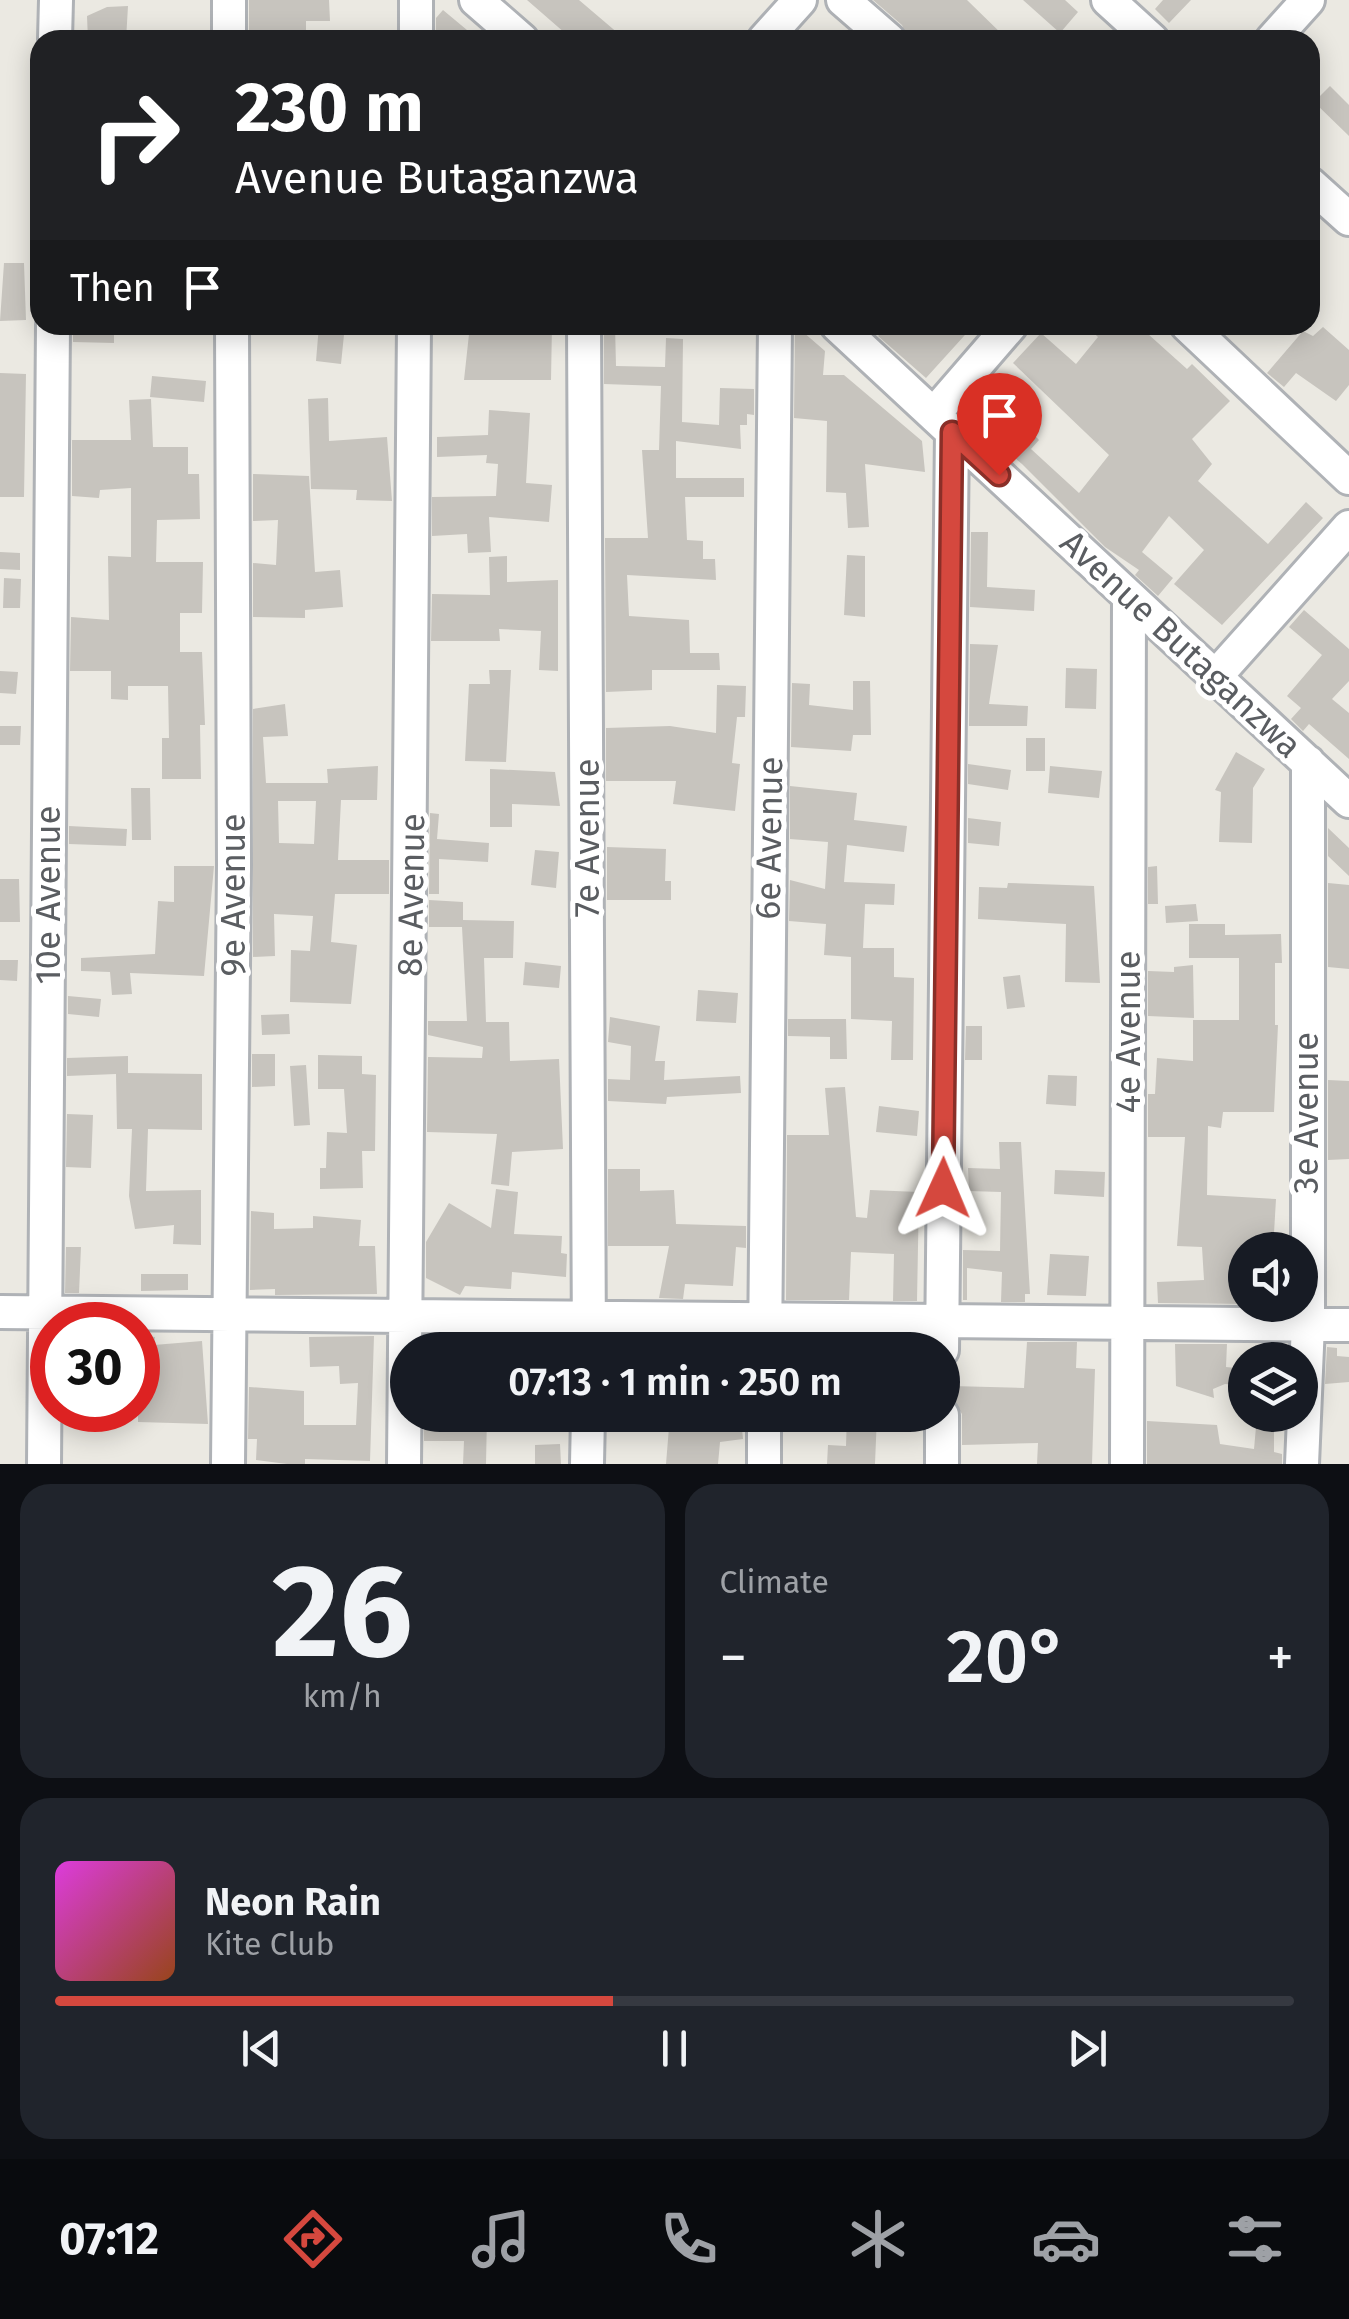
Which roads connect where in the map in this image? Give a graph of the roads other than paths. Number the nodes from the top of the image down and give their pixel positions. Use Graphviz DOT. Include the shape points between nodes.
graph roads {
  1 [pos="56,0"];
  2 [pos="228,0"];
  3 [pos="416,0"];
  4 [pos="476,0"];
  5 [pos="800,0"];
  6 [pos="843,0"];
  7 [pos="1108,0"];
  8 [pos="1308,0"];
  9 [pos="55,30"];
  10 [pos="229,30"];
  11 [pos="416,30"];
  12 [pos="510,30"];
  13 [pos="773,30"];
  14 [pos="878,30"];
  15 [pos="1141,30"];
  16 [pos="1281,30"];
  17 [pos="1320,193"];
  18 [pos="1349,220"];
  19 [pos="53,335"];
  20 [pos="232,335"];
  21 [pos="414,335"];
  22 [pos="584,335"];
  23 [pos="774,335"];
  24 [pos="848,335"];
  25 [pos="1004,335"];
  26 [pos="1199,335"];
  27 [pos="943,423"];
  28 [pos="1349,478"];
  29 [pos="1349,527"];
  30 [pos="1130,600"];
  31 [pos="1215,677"];
  32 [pos="1308,762"];
  33 [pos="1349,801"];
  34 [pos="1307,1232"];
  35 [pos="45,1302"];
  36 [pos="231,1306"];
  37 [pos="160,1307"];
  38 [pos="405,1308"];
  39 [pos="30,1309"];
  40 [pos="590,1311"];
  41 [pos="0,1312"];
  42 [pos="1128,1316"];
  43 [pos="1228,1317"];
  44 [pos="1318,1319"];
  45 [pos="765,1322"];
  46 [pos="1307,1322"];
  47 [pos="942,1323"];
  48 [pos="1349,1325"];
  49 [pos="589,1332"];
  50 [pos="44,1432"];
  51 [pos="588,1432"];
  52 [pos="764,1432"];
  53 [pos="942,1432"];
  54 [pos="44,1464"];
  55 [pos="228,1464"];
  56 [pos="404,1464"];
  57 [pos="587,1464"];
  58 [pos="764,1464"];
  59 [pos="942,1464"];
  60 [pos="1127,1464"];
  61 [pos="1302,1464"];
  1 -- 9 [label="street"];
  2 -- 10 [label="street"];
  3 -- 11 [label="street"];
  4 -- 12 [label="street"];
  5 -- 13 [label="street"];
  6 -- 14 [label="street"];
  7 -- 15 [label="street"];
  8 -- 16 [label="street"];
  17 -- 18 [label="street"];
  19 -- 35 [label="street, 10e Avenue"];
  20 -- 36 [label="street, 9e Avenue"];
  21 -- 38 [label="street, 8e Avenue"];
  22 -- 40 [label="street, 7e Avenue"];
  23 -- 45 [label="street, 6e Avenue"];
  24 -- 27 [label="street, Avenue Butaganzwa"];
  25 -- 27 [label="street"];
  26 -- 28 [label="street"];
  27 -- 30 [label="street, Avenue Butaganzwa"];
  27 -- 47 [label="street"];
  29 -- 31 [label="street"];
  30 -- 31 [label="street, Avenue Butaganzwa"];
  30 -- 42 [label="street, 4e Avenue"];
  31 -- 32 [label="street, Avenue Butaganzwa"];
  32 -- 33 [label="street, Avenue Butaganzwa"];
  32 -- 34 [label="street, 3e Avenue"];
  36 -- 37 [label="street"];
  36 -- 38 [label="street"];
  36 -- 55 [label="street, 9e Avenue"];
  38 -- 40 [label="street"];
  38 -- 56 [label="street, 8e Avenue"];
  39 -- 41 [label="street"];
  40 -- 45 [label="street"];
  40 -- 49 [label="street, 7e Avenue"];
  42 -- 43 [label="street"];
  42 -- 47 [label="street"];
  42 -- 60 [label="street, 4e Avenue"];
  44 -- 48 [label="street"];
  45 -- 47 [label="street"];
  46 -- 61 [label="street, 3e Avenue"];
  50 -- 54 [label="street, 10e Avenue"];
  51 -- 57 [label="street"];
  52 -- 58 [label="street"];
  53 -- 59 [label="street"];
}
